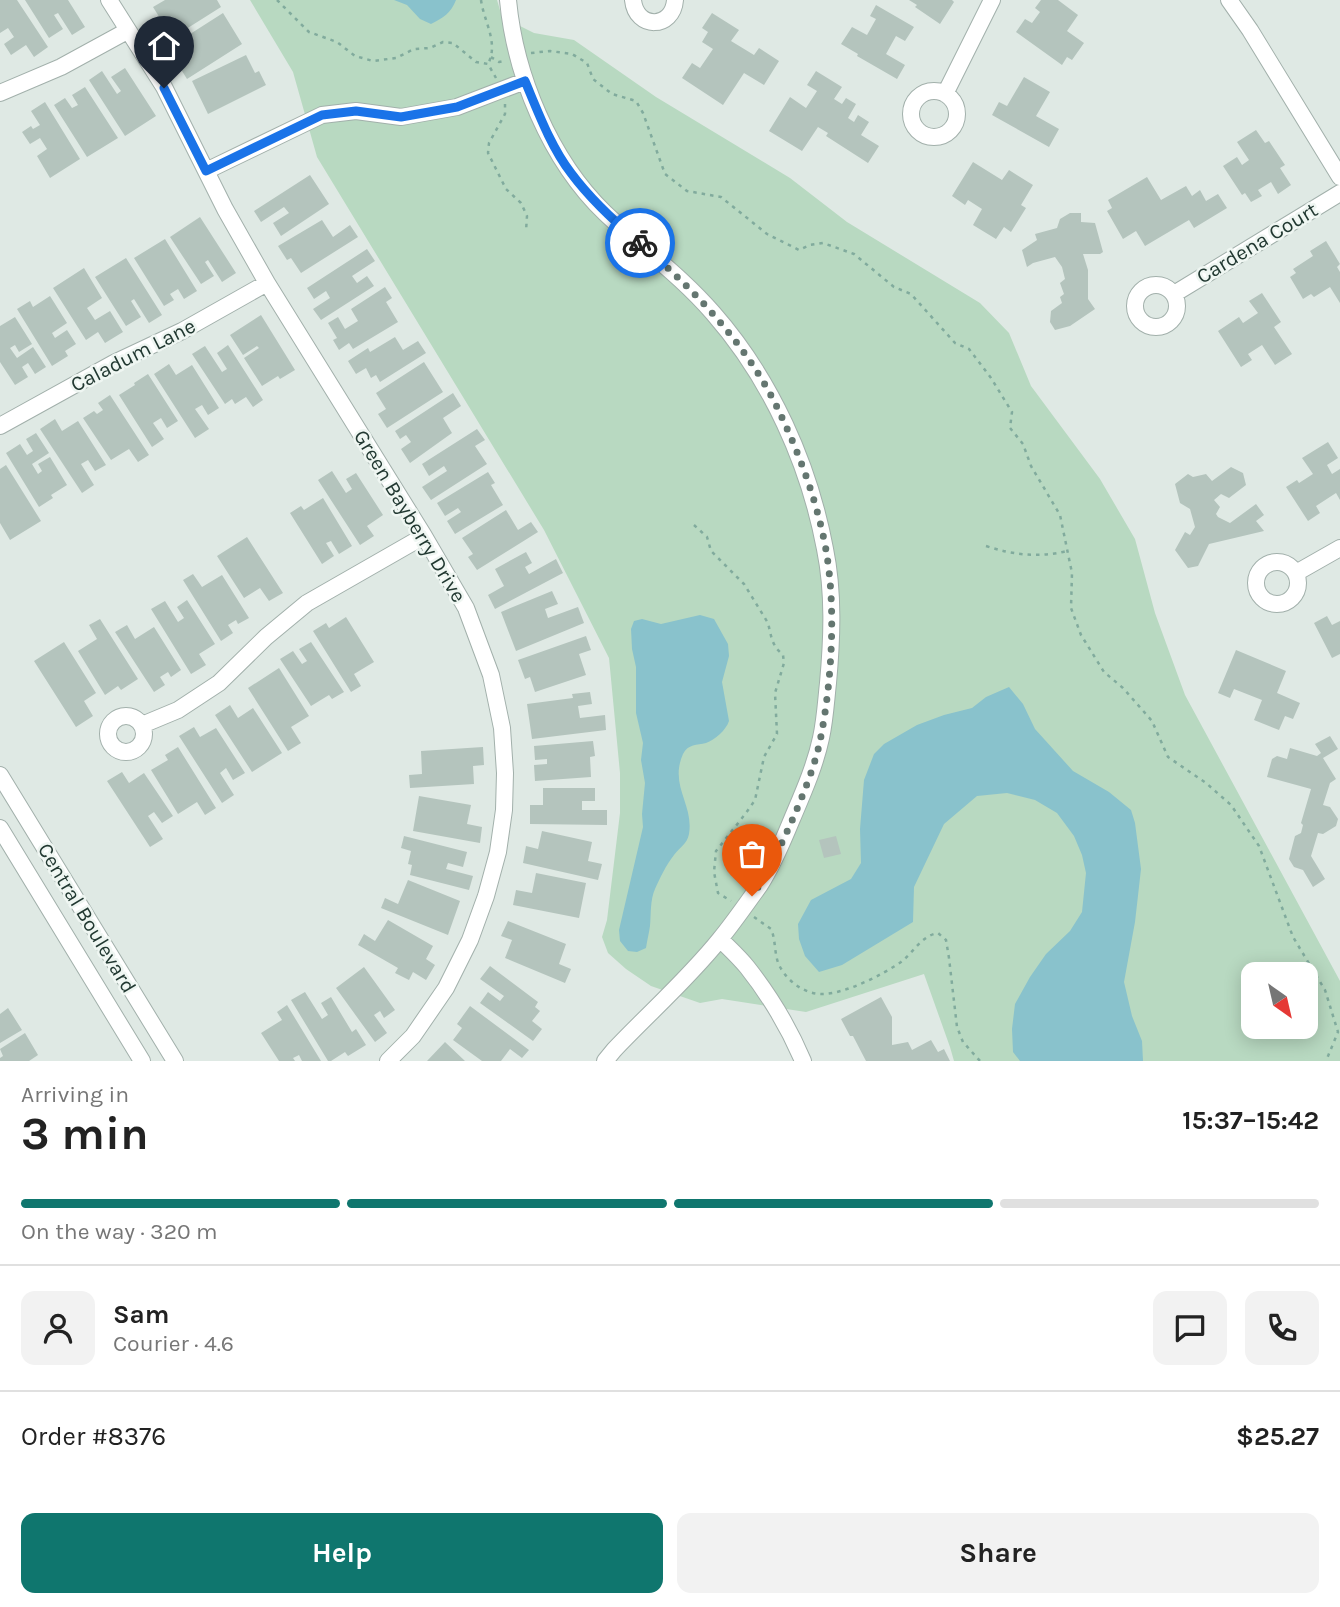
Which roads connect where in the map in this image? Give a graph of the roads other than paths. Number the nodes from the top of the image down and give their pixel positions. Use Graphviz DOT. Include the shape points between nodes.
graph roads {
  1 [pos="109,0"];
  2 [pos="508,0"];
  3 [pos="633,0"];
  4 [pos="675,0"];
  5 [pos="992,0"];
  6 [pos="1229,0"];
  7 [pos="127,31"];
  8 [pos="525,81"];
  9 [pos="0,93"];
  10 [pos="945,94"];
  11 [pos="206,171"];
  12 [pos="1340,177"];
  13 [pos="1340,193"];
  14 [pos="267,283"];
  15 [pos="1174,294"];
  16 [pos="0,426"];
  17 [pos="424,536"];
  18 [pos="1340,548"];
  19 [pos="1296,573"];
  20 [pos="142,726"];
  21 [pos="0,775"];
  22 [pos="0,828"];
  23 [pos="720,939"];
  24 [pos="142,1061"];
  25 [pos="175,1061"];
  26 [pos="388,1061"];
  27 [pos="605,1061"];
  28 [pos="803,1061"];
  1 -- 7 [label="street, Green Bayberry Drive"];
  2 -- 8 [label="street" via="514,46"];
  3 -- 4 [label="street" via="637,15 652,22 667,18"];
  5 -- 10 [label="street"];
  6 -- 12 [label="street"];
  7 -- 9 [label="street"];
  7 -- 11 [label="street, Green Bayberry Drive" via="164,88"];
  8 -- 11 [label="street" via="457,107 401,117 356,111 322,115"];
  8 -- 23 [label="street" via="570,172 604,212 684,282 748,359 775,403 798,455 826,550 831,653 821,737 785,836 761,882"];
  11 -- 14 [label="street, Green Bayberry Drive"];
  13 -- 15 [label="street, Cardena Court"];
  14 -- 16 [label="street, Caladum Lane"];
  14 -- 17 [label="street, Green Bayberry Drive"];
  17 -- 20 [label="street" via="307,603 219,683 178,710"];
  17 -- 26 [label="street, Green Bayberry Drive" via="466,608 491,675 502,728 504,810 498,852 470,940 446,988 413,1036"];
  18 -- 19 [label="street"];
  21 -- 25 [label="street, Central Boulevard"];
  22 -- 24 [label="street, Central Boulevard"];
  23 -- 27 [label="street"];
  23 -- 28 [label="street" via="746,965 772,1002"];
}
